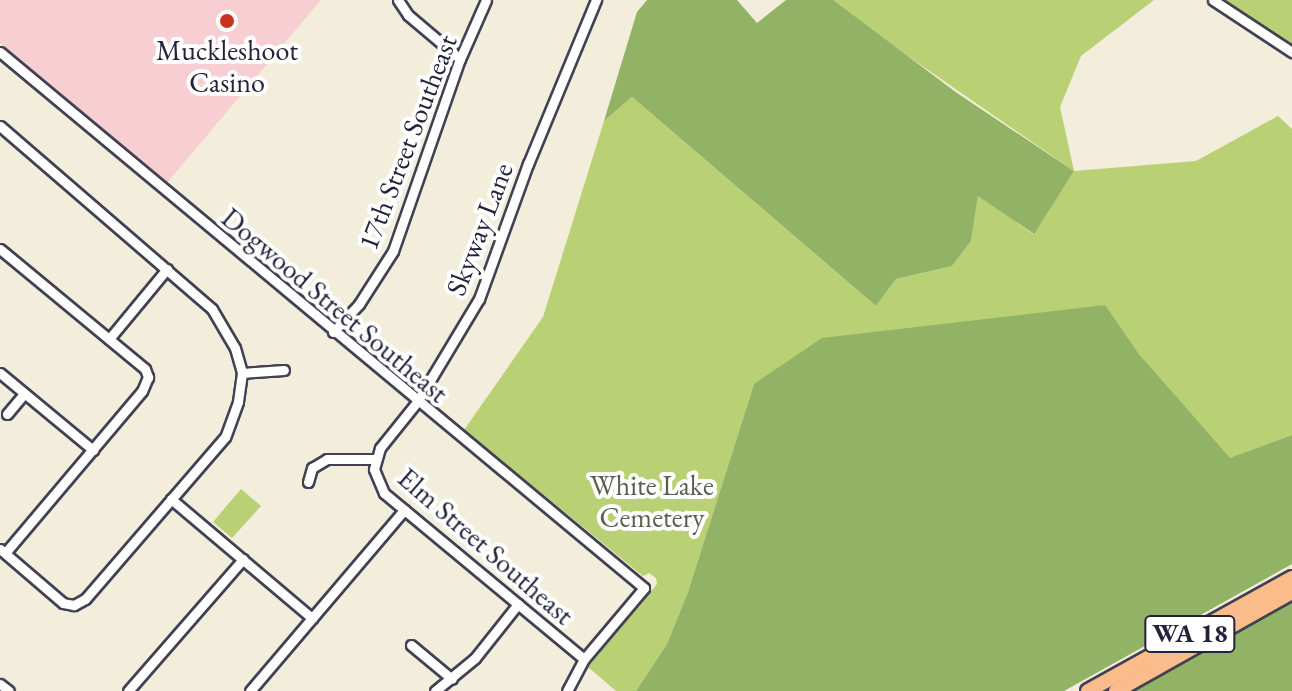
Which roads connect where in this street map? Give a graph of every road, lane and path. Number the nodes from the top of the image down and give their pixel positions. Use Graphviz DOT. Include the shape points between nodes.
graph roads {
  1 [pos="398,0"];
  2 [pos="486,0"];
  3 [pos="596,0"];
  4 [pos="1213,0"];
  5 [pos="0,52"];
  6 [pos="1292,52"];
  7 [pos="460,59"];
  8 [pos="0,126"];
  9 [pos="0,249"];
  10 [pos="167,269"];
  11 [pos="333,332"];
  12 [pos="109,339"];
  13 [pos="284,370"];
  14 [pos="0,373"];
  15 [pos="242,373"];
  16 [pos="24,394"];
  17 [pos="417,402"];
  18 [pos="7,414"];
  19 [pos="93,450"];
  20 [pos="374,459"];
  21 [pos="308,482"];
  22 [pos="171,499"];
  23 [pos="404,510"];
  24 [pos="3,551"];
  25 [pos="243,559"];
  26 [pos="1292,578"];
  27 [pos="1292,592"];
  28 [pos="518,604"];
  29 [pos="312,618"];
  30 [pos="411,645"];
  31 [pos="584,659"];
  32 [pos="452,679"];
  33 [pos="0,684"];
  34 [pos="9,691"];
  35 [pos="128,691"];
  36 [pos="250,691"];
  37 [pos="435,691"];
  38 [pos="567,691"];
  39 [pos="1088,691"];
  40 [pos="1116,691"];
  1 -- 7 [label="street"];
  2 -- 7 [label="street, 17th Street Southeast"];
  3 -- 17 [label="street, Skyway Lane" via="479,299"];
  4 -- 6 [label="street"];
  5 -- 11 [label="street, Dogwood Street Southeast"];
  7 -- 11 [label="street, 17th Street Southeast" via="393,251 359,304"];
  8 -- 10 [label="street"];
  9 -- 12 [label="street"];
  10 -- 12 [label="street"];
  10 -- 15 [label="street" via="220,320"];
  11 -- 17 [label="street, Dogwood Street Southeast"];
  12 -- 19 [label="street" via="148,377"];
  13 -- 15 [label="street"];
  14 -- 16 [label="street"];
  15 -- 22 [label="street" via="225,437"];
  16 -- 18 [label="street"];
  16 -- 19 [label="street"];
  17 -- 20 [label="street, Skyway Lane"];
  17 -- 31 [label="street, Dogwood Street Southeast" via="644,588"];
  19 -- 24 [label="street"];
  20 -- 21 [label="street" via="327,459 312,468"];
  20 -- 23 [label="street, Elm Street Southeast" via="378,484"];
  22 -- 24 [label="street" via="85,599 74,605 63,603"];
  22 -- 25 [label="street"];
  23 -- 28 [label="street, Elm Street Southeast"];
  23 -- 29 [label="street"];
  25 -- 29 [label="street"];
  25 -- 35 [label="street"];
  26 -- 39 [label="highway, WA 18"];
  27 -- 40 [label="highway, WA 18"];
  28 -- 31 [label="street, Elm Street Southeast"];
  28 -- 32 [label="street"];
  29 -- 36 [label="street"];
  30 -- 32 [label="street"];
  31 -- 38 [label="street"];
  32 -- 37 [label="street"];
  33 -- 34 [label="street"];
}
